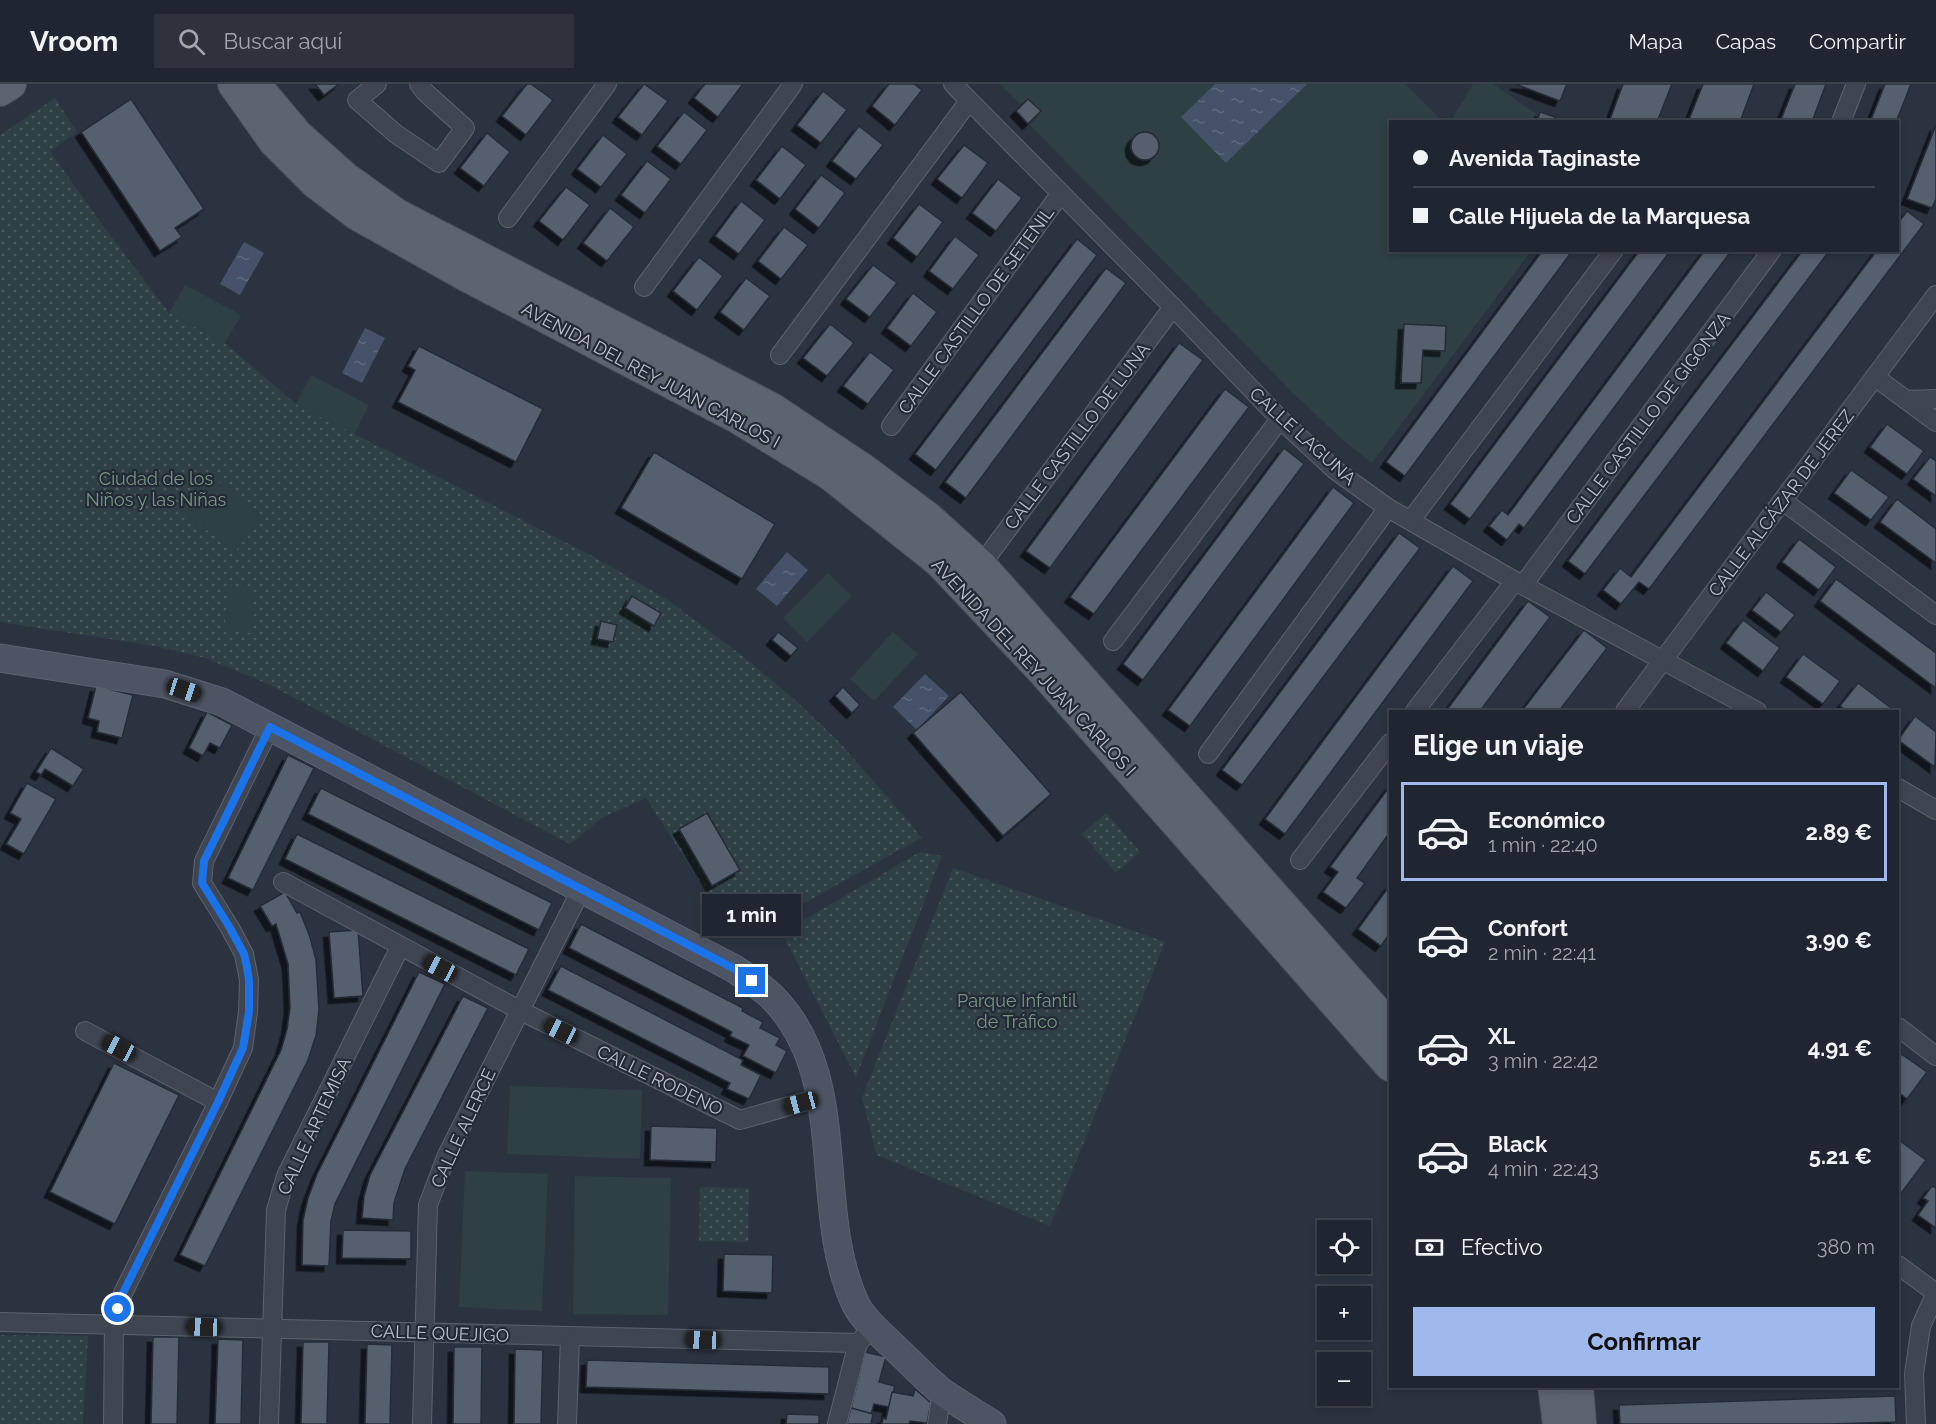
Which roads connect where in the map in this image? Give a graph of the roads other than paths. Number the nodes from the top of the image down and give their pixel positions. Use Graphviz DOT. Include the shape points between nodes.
graph roads {
  1 [pos="11,84"];
  2 [pos="233,84"];
  3 [pos="258,84"];
  4 [pos="376,84"];
  5 [pos="419,84"];
  6 [pos="607,84"];
  7 [pos="793,84"];
  8 [pos="953,84"];
  9 [pos="1856,84"];
  10 [pos="0,91"];
  11 [pos="969,101"];
  12 [pos="1842,120"];
  13 [pos="1061,193"];
  14 [pos="508,218"];
  15 [pos="1612,252"];
  16 [pos="1770,252"];
  17 [pos="644,287"];
  18 [pos="1936,295"];
  19 [pos="1173,307"];
  20 [pos="780,355"];
  21 [pos="1875,377"];
  22 [pos="1936,399"];
  23 [pos="1906,400"];
  24 [pos="1280,419"];
  25 [pos="1936,422"];
  26 [pos="891,426"];
  27 [pos="1783,501"];
  28 [pos="1388,508"];
  29 [pos="1411,520"];
  30 [pos="981,565"];
  31 [pos="1519,583"];
  32 [pos="1936,615"];
  33 [pos="1113,641"];
  34 [pos="0,658"];
  35 [pos="1663,660"];
  36 [pos="1416,710"];
  37 [pos="1626,710"];
  38 [pos="1755,710"];
  39 [pos="270,727"];
  40 [pos="1389,744"];
  41 [pos="1208,754"];
  42 [pos="1899,789"];
  43 [pos="1936,810"];
  44 [pos="1300,860"];
  45 [pos="283,882"];
  46 [pos="582,888"];
  47 [pos="400,947"];
  48 [pos="521,1011"];
  49 [pos="1389,1024"];
  50 [pos="1899,1028"];
  51 [pos="85,1031"];
  52 [pos="1936,1056"];
  53 [pos="1389,1065"];
  54 [pos="821,1097"];
  55 [pos="218,1102"];
  56 [pos="1899,1266"];
  57 [pos="1936,1293"];
  58 [pos="0,1322"];
  59 [pos="114,1324"];
  60 [pos="272,1328"];
  61 [pos="424,1333"];
  62 [pos="865,1335"];
  63 [pos="570,1337"];
  64 [pos="1906,1375"];
  65 [pos="1553,1388"];
  66 [pos="1578,1388"];
  67 [pos="942,1391"];
  68 [pos="113,1424"];
  69 [pos="269,1424"];
  70 [pos="422,1424"];
  71 [pos="567,1424"];
  72 [pos="837,1424"];
  73 [pos="937,1424"];
  74 [pos="992,1424"];
  75 [pos="1558,1424"];
  76 [pos="1581,1424"];
  77 [pos="1916,1424"];
  1 -- 10 [label="main road"];
  2 -- 53 [label="main road, AVENIDA DEL REY JUAN CARLOS I" via="274,142 315,183 357,215 737,418 830,475 939,562 1041,670"];
  3 -- 30 [label="main road, AVENIDA DEL REY JUAN CARLOS I" via="298,135 345,177 396,214 772,408 928,517"];
  4 -- 5 [label="street" via="357,100 396,134 439,163 465,128"];
  6 -- 14 [label="street"];
  7 -- 17 [label="street"];
  8 -- 11 [label="street, CALLE LAGUNA"];
  9 -- 12 [label="street"];
  11 -- 13 [label="street, CALLE LAGUNA"];
  11 -- 20 [label="street"];
  13 -- 19 [label="street, CALLE LAGUNA"];
  13 -- 26 [label="street, CALLE CASTILLO DE SETENIL"];
  15 -- 29 [label="street"];
  16 -- 31 [label="street, CALLE CASTILLO DE GIGONZA"];
  18 -- 21 [label="street, CALLE ALCÁZAR DE JEREZ"];
  19 -- 24 [label="street, CALLE LAGUNA"];
  19 -- 30 [label="street, CALLE CASTILLO DE LUNA"];
  21 -- 23 [label="street"];
  21 -- 27 [label="street, CALLE ALCÁZAR DE JEREZ"];
  22 -- 23 [label="street"];
  23 -- 25 [label="street"];
  24 -- 28 [label="street, CALLE LAGUNA" via="1335,471"];
  24 -- 33 [label="street"];
  27 -- 32 [label="street"];
  27 -- 35 [label="street, CALLE ALCÁZAR DE JEREZ"];
  28 -- 29 [label="street, CALLE LAGUNA"];
  28 -- 41 [label="street"];
  29 -- 31 [label="street, CALLE LAGUNA"];
  30 -- 49 [label="main road, AVENIDA DEL REY JUAN CARLOS I"];
  31 -- 35 [label="street, CALLE LAGUNA"];
  31 -- 36 [label="street, CALLE CASTILLO DE GIGONZA"];
  34 -- 39 [label="street" via="165,684 222,702"];
  35 -- 37 [label="street, CALLE ALCÁZAR DE JEREZ"];
  35 -- 38 [label="street, CALLE LAGUNA"];
  39 -- 46 [label="street"];
  39 -- 55 [label="street" via="204,861 202,883 244,954 249,980 243,1048"];
  40 -- 44 [label="street"];
  42 -- 43 [label="street"];
  45 -- 47 [label="street, CALLE RODENO"];
  46 -- 48 [label="street, CALLE ALERCE"];
  46 -- 54 [label="street" via="733,968 770,995 796,1028 813,1063"];
  47 -- 48 [label="street, CALLE RODENO"];
  47 -- 60 [label="street, CALLE ARTEMISA" via="286,1176 276,1210"];
  48 -- 54 [label="street, CALLE RODENO" via="740,1120"];
  48 -- 61 [label="street, CALLE ALERCE" via="447,1155 428,1205"];
  50 -- 52 [label="street"];
  51 -- 55 [label="street"];
  54 -- 62 [label="street" via="843,1271"];
  55 -- 59 [label="street" via="123,1293"];
  56 -- 57 [label="street"];
  57 -- 64 [label="street"];
  58 -- 59 [label="street, CALLE QUEJIGO"];
  59 -- 60 [label="street, CALLE QUEJIGO"];
  59 -- 68 [label="street"];
  60 -- 61 [label="street, CALLE QUEJIGO"];
  60 -- 69 [label="street, CALLE ARTEMISA"];
  61 -- 63 [label="street, CALLE QUEJIGO"];
  61 -- 70 [label="street, CALLE ALERCE"];
  62 -- 63 [label="street, CALLE QUEJIGO"];
  62 -- 67 [label="street"];
  62 -- 72 [label="street"];
  63 -- 71 [label="street"];
  64 -- 77 [label="street"];
  65 -- 75 [label="main road"];
  66 -- 76 [label="main road"];
  67 -- 73 [label="street"];
  67 -- 74 [label="street"];
}
